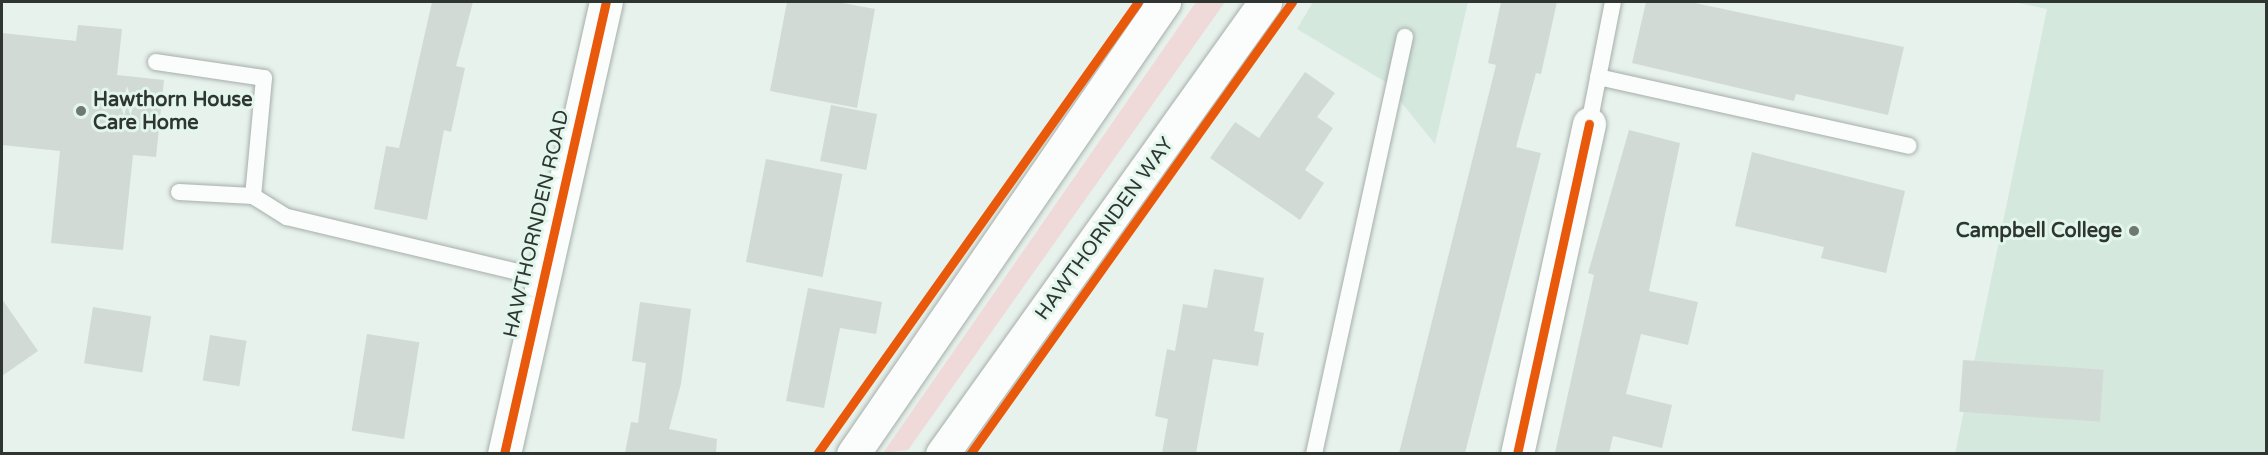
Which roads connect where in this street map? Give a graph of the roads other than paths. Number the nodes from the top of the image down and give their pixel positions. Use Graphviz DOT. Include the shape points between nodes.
graph roads {
  1 [pos="606,2"];
  2 [pos="1164,2"];
  3 [pos="1265,2"];
  4 [pos="1612,2"];
  5 [pos="1405,37"];
  6 [pos="156,62"];
  7 [pos="1598,77"];
  8 [pos="1589,124"];
  9 [pos="1908,146"];
  10 [pos="179,192"];
  11 [pos="254,196"];
  12 [pos="543,278"];
  13 [pos="504,453"];
  14 [pos="853,453"];
  15 [pos="942,453"];
  16 [pos="1314,453"];
  17 [pos="1516,453"];
  1 -- 12 [label="main road, HAWTHORNDEN ROAD"];
  2 -- 14 [label="main road"];
  3 -- 15 [label="main road, HAWTHORNDEN WAY"];
  4 -- 7 [label="lane"];
  5 -- 16 [label="lane"];
  6 -- 11 [label="lane" via="264,78"];
  7 -- 8 [label="lane"];
  7 -- 9 [label="lane"];
  8 -- 17 [label="main road"];
  10 -- 11 [label="lane"];
  11 -- 12 [label="lane" via="287,217"];
  12 -- 13 [label="main road, HAWTHORNDEN ROAD"];
}
